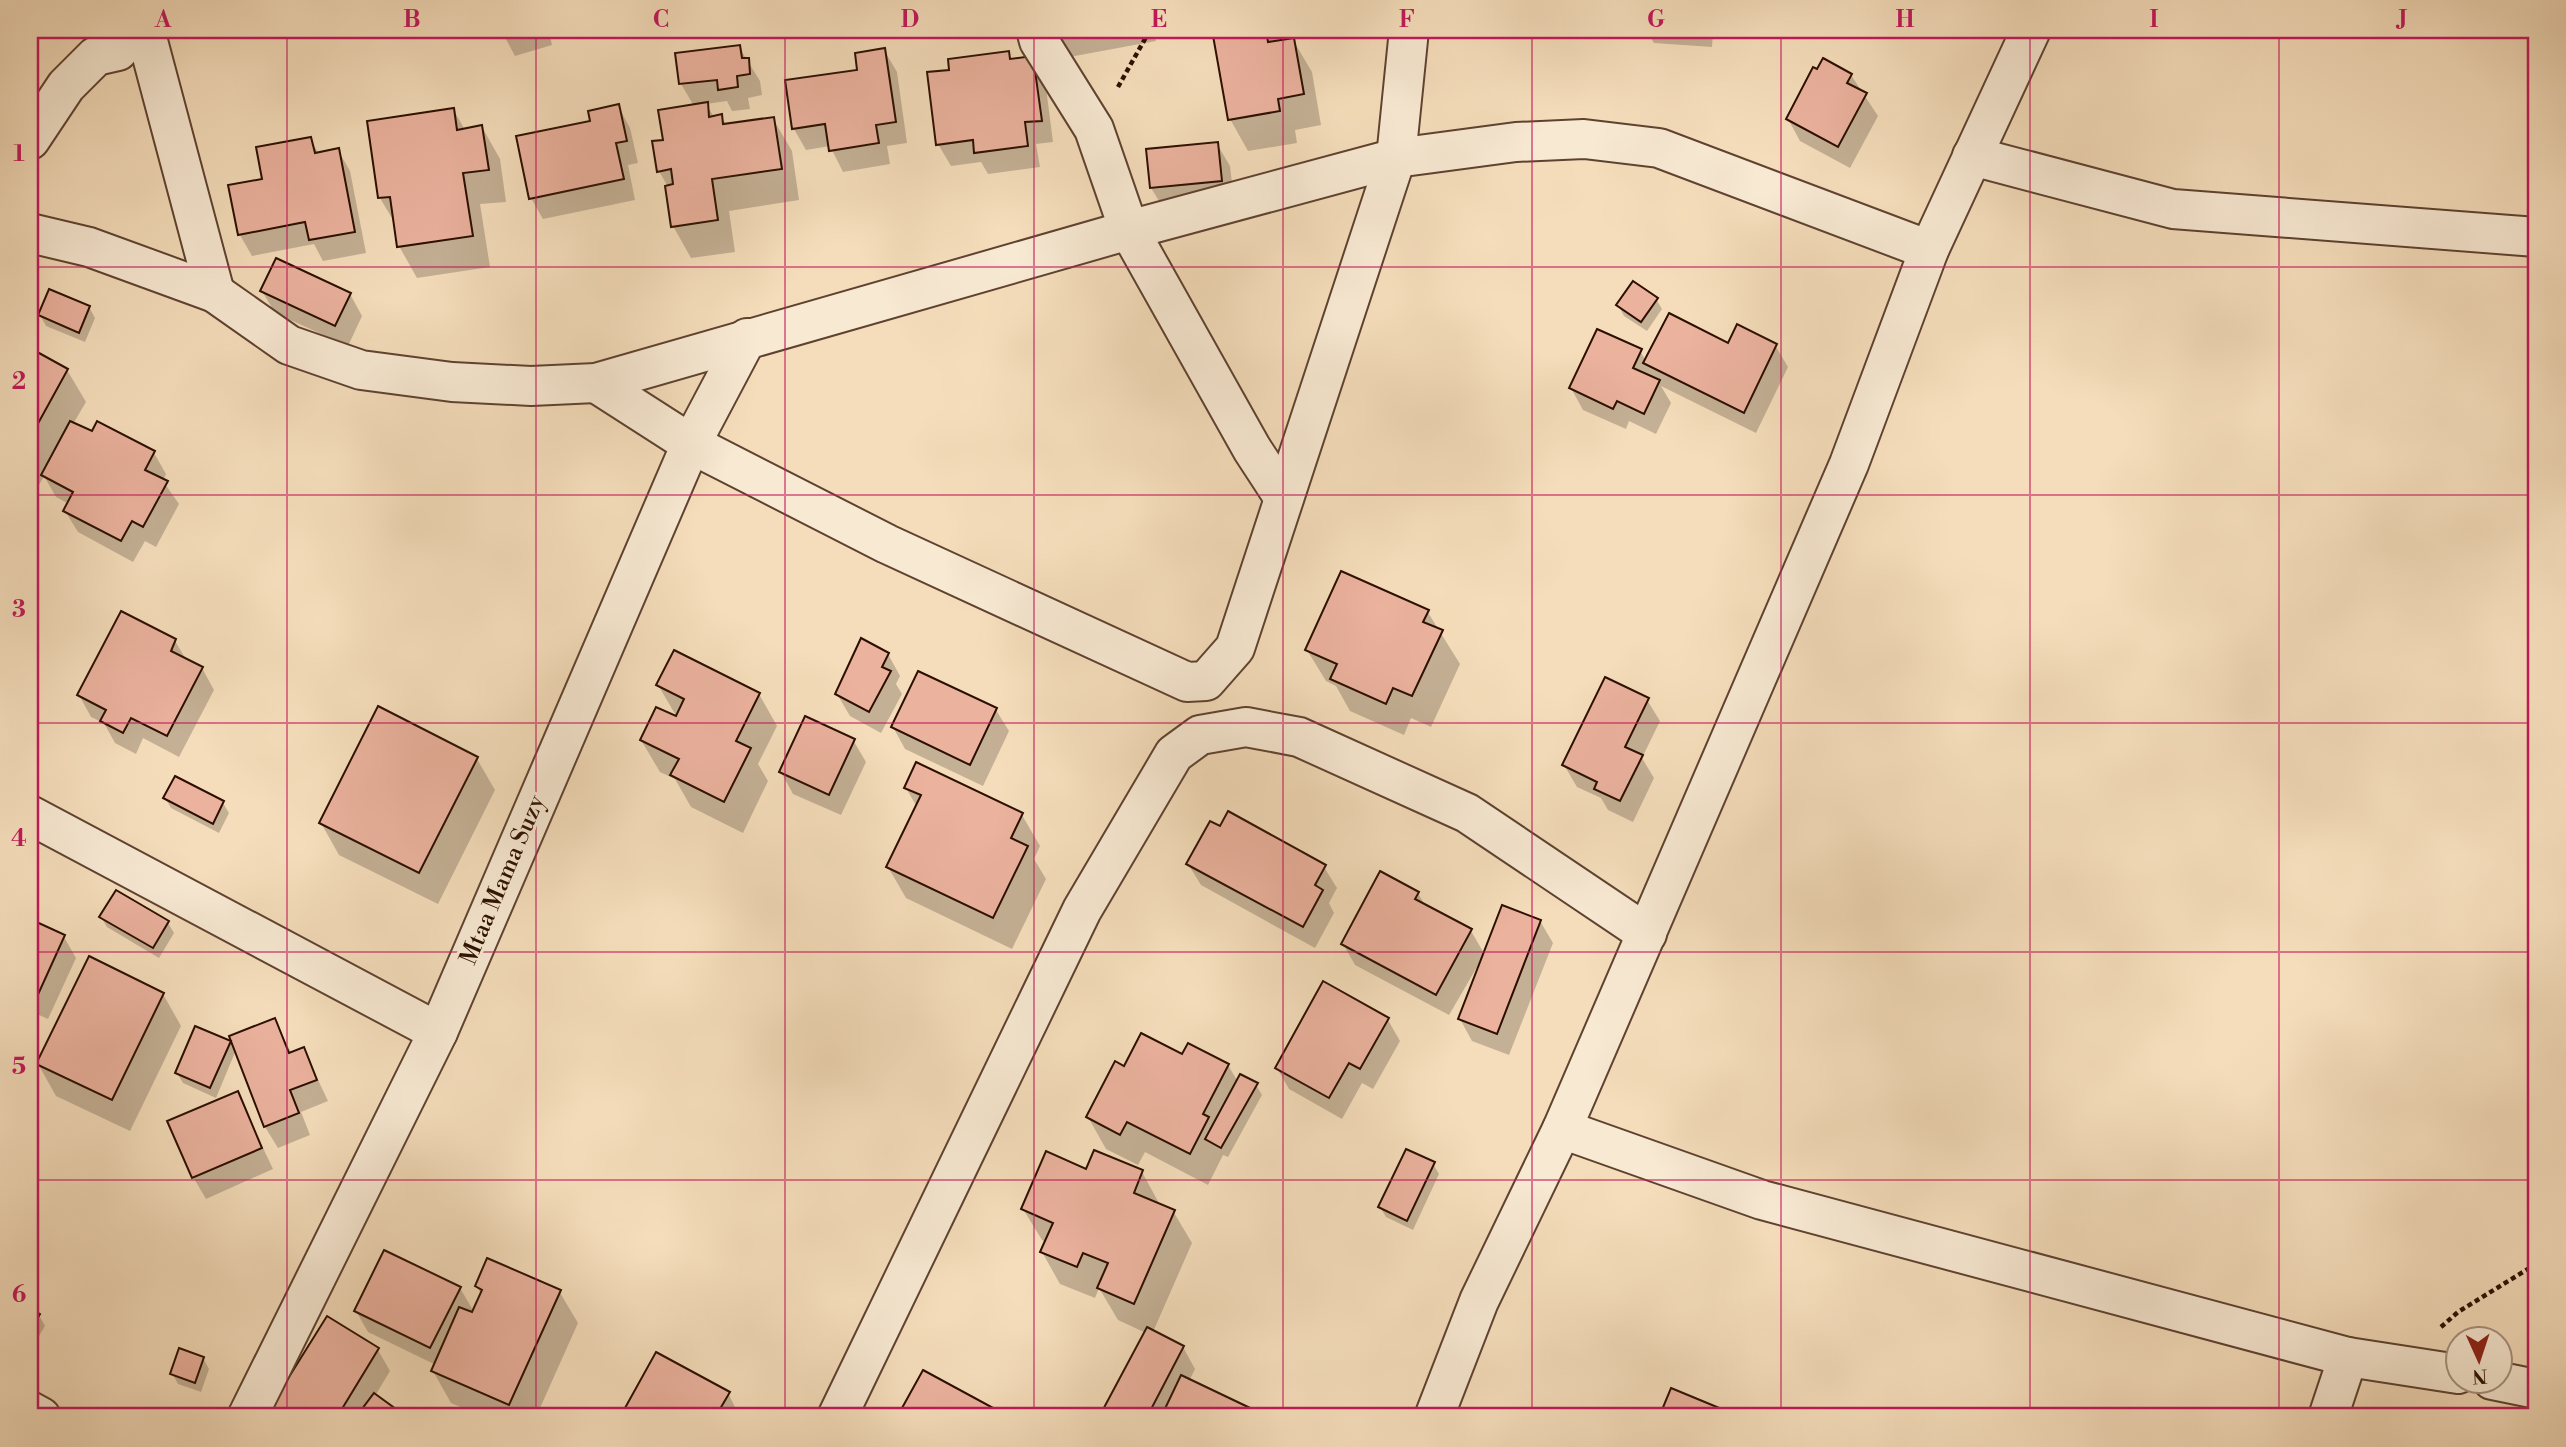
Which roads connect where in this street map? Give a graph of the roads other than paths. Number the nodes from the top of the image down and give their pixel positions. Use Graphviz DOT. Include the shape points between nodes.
graph roads {
  1 [pos="136,30"];
  2 [pos="145,30"];
  3 [pos="1037,30"];
  4 [pos="1409,30"];
  5 [pos="2031,30"];
  6 [pos="30,140"];
  7 [pos="1972,156"];
  8 [pos="1396,158"];
  9 [pos="1129,230"];
  10 [pos="30,233"];
  11 [pos="2536,237"];
  12 [pos="1928,250"];
  13 [pos="215,293"];
  14 [pos="747,338"];
  15 [pos="596,383"];
  16 [pos="691,444"];
  17 [pos="1284,498"];
  18 [pos="30,815"];
  19 [pos="1647,934"];
  20 [pos="438,1032"];
  21 [pos="1562,1129"];
  22 [pos="2348,1357"];
  23 [pos="2444,1371"];
  24 [pos="2514,1385"];
  25 [pos="2536,1389"];
  26 [pos="30,1411"];
  27 [pos="41,1417"];
  28 [pos="247,1417"];
  29 [pos="837,1417"];
  30 [pos="1434,1417"];
  31 [pos="2328,1417"];
  1 -- 6 [label="street" via="118,51 96,56 66,86"];
  2 -- 13 [label="street"];
  3 -- 9 [label="street" via="1039,41 1094,129"];
  4 -- 8 [label="street"];
  5 -- 7 [label="street"];
  7 -- 11 [label="street" via="2173,209"];
  7 -- 12 [label="street"];
  8 -- 9 [label="street"];
  8 -- 12 [label="street" via="1516,142 1584,139 1659,148"];
  8 -- 17 [label="street"];
  9 -- 14 [label="street"];
  9 -- 17 [label="street"];
  10 -- 13 [label="street" via="89,247"];
  12 -- 19 [label="street" via="1849,464"];
  13 -- 15 [label="street" via="289,345 361,370 452,382"];
  14 -- 15 [label="street"];
  14 -- 16 [label="street, Mtaa Mama Suzy"];
  15 -- 16 [label="street"];
  16 -- 17 [label="street" via="887,544 1187,682 1206,681 1235,648"];
  16 -- 20 [label="street, Mtaa Mama Suzy"];
  18 -- 20 [label="street"];
  19 -- 21 [label="street"];
  19 -- 29 [label="street" via="1467,813 1299,737 1247,727 1200,735 1174,754 1082,909"];
  20 -- 28 [label="street, Mtaa Mama Suzy"];
  21 -- 22 [label="street" via="1762,1200"];
  21 -- 30 [label="street" via="1479,1301"];
  22 -- 23 [label="street"];
  22 -- 31 [label="street"];
  24 -- 25 [label="street"];
  26 -- 27 [label="street"];
}
